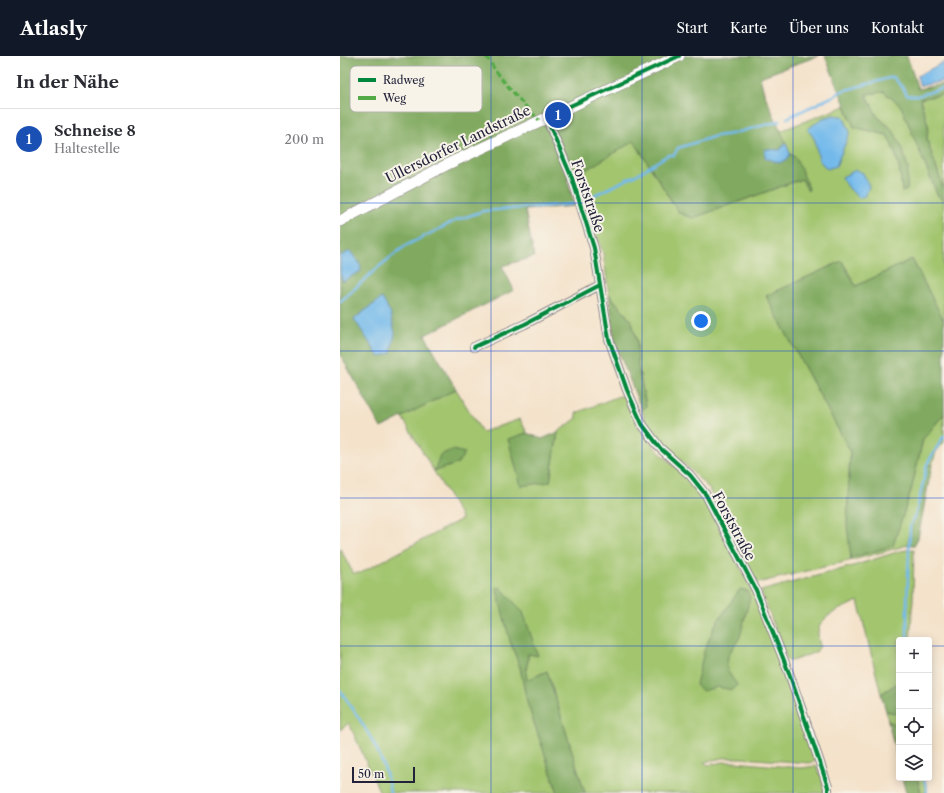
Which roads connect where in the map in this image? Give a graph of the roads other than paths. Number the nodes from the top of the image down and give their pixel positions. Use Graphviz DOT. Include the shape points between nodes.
graph roads {
  1 [pos="679,56"];
  2 [pos="546,117"];
  3 [pos="340,221"];
  4 [pos="600,285"];
  5 [pos="474,347"];
  6 [pos="828,793"];
  1 -- 2 [label="main road, Ullersdorfer Landstraße"];
  2 -- 3 [label="main road, Ullersdorfer Landstraße" via="450,162"];
  2 -- 4 [label="street, Forststraße" via="572,178 594,248"];
  4 -- 5 [label="street"];
  4 -- 6 [label="street, Forststraße" via="608,339 642,424 660,448 706,495 756,590 791,680"];
}
